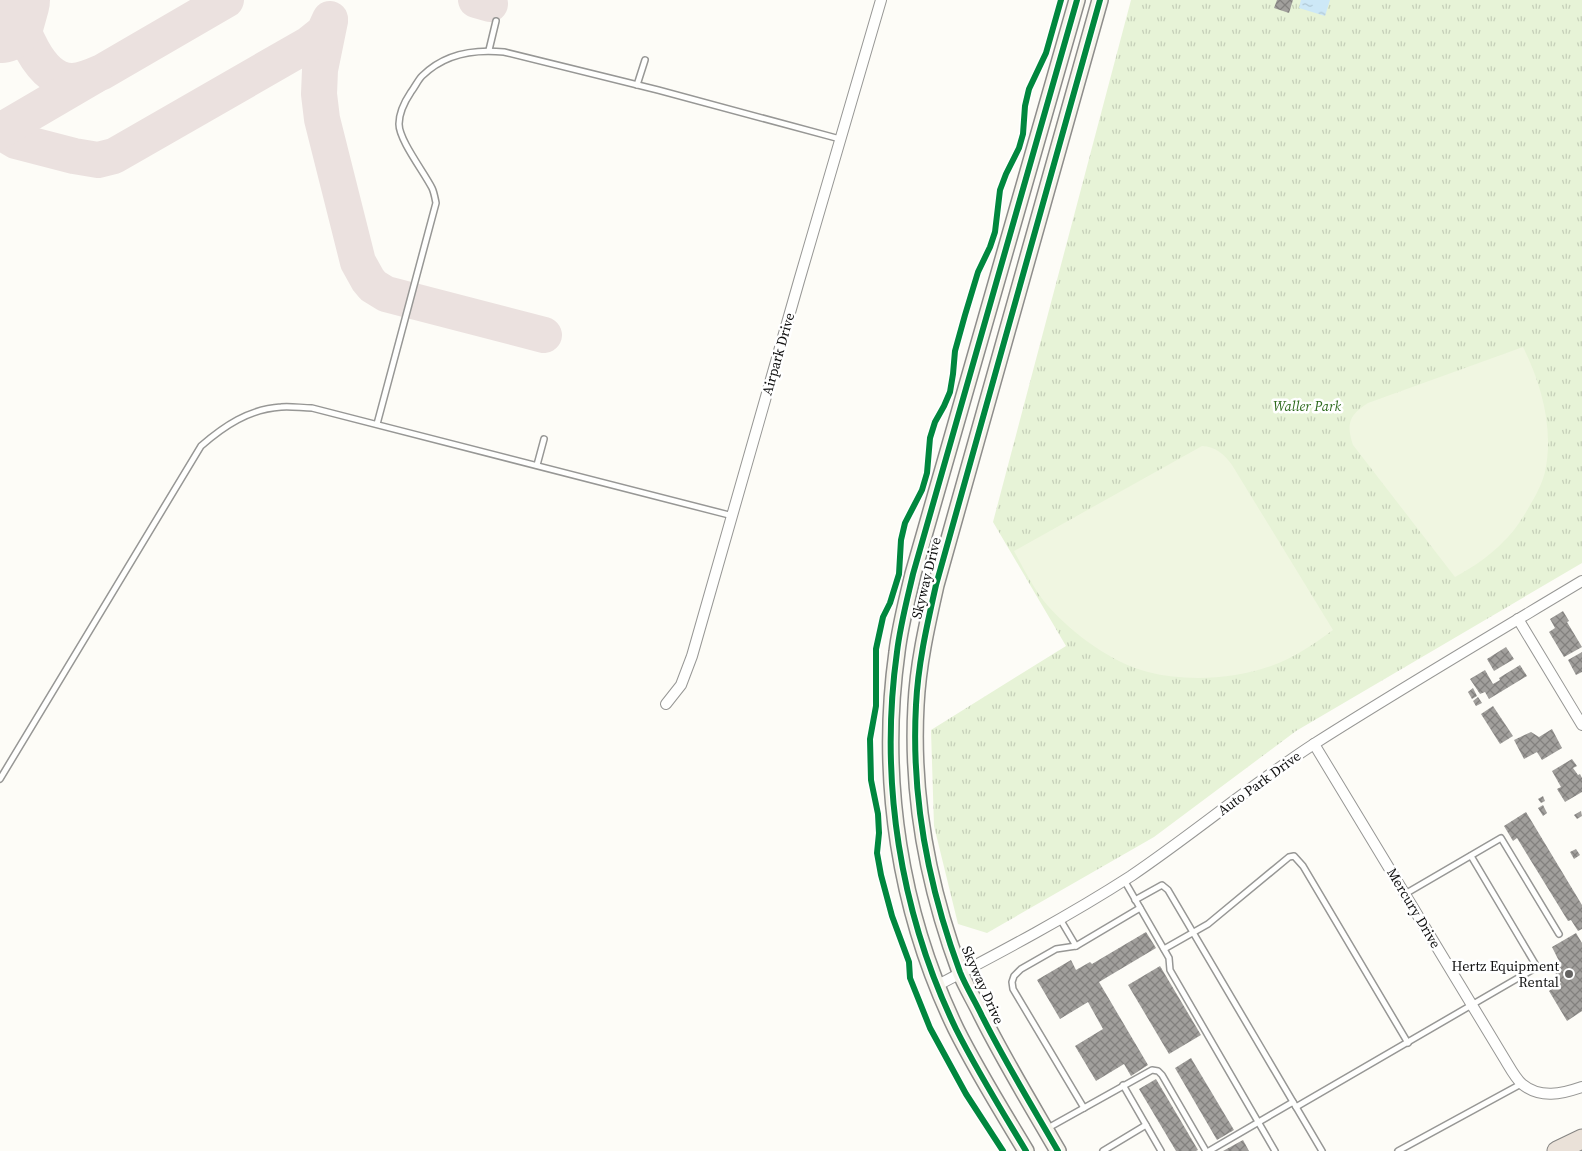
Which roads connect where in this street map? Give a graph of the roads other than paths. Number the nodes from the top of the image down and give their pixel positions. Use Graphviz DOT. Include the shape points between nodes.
graph roads {
  1 [pos="882,0"];
  2 [pos="1077,0"];
  3 [pos="1100,0"];
  4 [pos="496,21"];
  5 [pos="489,50"];
  6 [pos="645,60"];
  7 [pos="637,85"];
  8 [pos="841,139"];
  9 [pos="378,424"];
  10 [pos="544,438"];
  11 [pos="537,465"];
  12 [pos="733,516"];
  13 [pos="1582,581"];
  14 [pos="1518,619"];
  15 [pos="666,704"];
  16 [pos="1582,725"];
  17 [pos="1314,744"];
  18 [pos="0,779"];
  19 [pos="1471,856"];
  20 [pos="1123,880"];
  21 [pos="1405,894"];
  22 [pos="1135,900"];
  23 [pos="1140,908"];
  24 [pos="1059,919"];
  25 [pos="1193,932"];
  26 [pos="1559,934"];
  27 [pos="1076,946"];
  28 [pos="1164,950"];
  29 [pos="961,973"];
  30 [pos="938,985"];
  31 [pos="1472,1006"];
  32 [pos="1408,1043"];
  33 [pos="1521,1084"];
  34 [pos="1123,1085"];
  35 [pos="1582,1087"];
  36 [pos="1294,1104"];
  37 [pos="1084,1108"];
  38 [pos="1258,1122"];
  39 [pos="1146,1125"];
  40 [pos="1046,1130"];
  41 [pos="1582,1138"];
  42 [pos="1026,1151"];
  43 [pos="1058,1151"];
  44 [pos="1103,1151"];
  45 [pos="1161,1151"];
  46 [pos="1207,1151"];
  47 [pos="1275,1151"];
  48 [pos="1322,1151"];
  49 [pos="1398,1151"];
  50 [pos="1557,1151"];
  1 -- 8 [label="street, Airpark Drive"];
  2 -- 30 [label="main road, Skyway Drive" via="913,574 897,651 890,748 896,834 921,940"];
  3 -- 29 [label="main road, Skyway Drive" via="936,585 923,644 916,703 918,809 928,867"];
  4 -- 5 [label="lane"];
  5 -- 7 [label="lane"];
  5 -- 9 [label="lane" via="468,52 440,62 422,76 402,107 398,124 402,138 433,190 436,203"];
  6 -- 7 [label="lane"];
  7 -- 8 [label="lane"];
  8 -- 12 [label="street, Airpark Drive"];
  9 -- 11 [label="lane"];
  9 -- 18 [label="lane" via="312,408 281,407 251,413 224,427 201,446"];
  10 -- 11 [label="lane"];
  11 -- 12 [label="lane"];
  12 -- 15 [label="street, Airpark Drive" via="692,656 681,684"];
  13 -- 14 [label="street, Auto Park Drive"];
  14 -- 16 [label="street"];
  14 -- 17 [label="street, Auto Park Drive"];
  17 -- 20 [label="street, Auto Park Drive"];
  17 -- 21 [label="street, Mercury Drive"];
  19 -- 21 [label="lane"];
  19 -- 26 [label="lane" via="1501,838"];
  19 -- 31 [label="lane" via="1537,967"];
  20 -- 22 [label="lane"];
  20 -- 24 [label="street, Auto Park Drive"];
  21 -- 31 [label="street, Mercury Drive"];
  22 -- 23 [label="lane"];
  22 -- 25 [label="lane" via="1162,885"];
  23 -- 27 [label="lane"];
  23 -- 28 [label="lane"];
  24 -- 27 [label="lane"];
  24 -- 29 [label="street, Auto Park Drive"];
  25 -- 28 [label="lane"];
  25 -- 32 [label="lane" via="1208,924 1294,856"];
  25 -- 36 [label="lane"];
  27 -- 37 [label="lane" via="1056,950 1021,970 1012,982 1013,989"];
  28 -- 38 [label="lane" via="1170,970"];
  29 -- 30 [label="street, Auto Park Drive"];
  29 -- 40 [label="main road, Skyway Drive" via="1003,1057"];
  30 -- 42 [label="main road, Skyway Drive" via="956,1029"];
  31 -- 32 [label="lane"];
  31 -- 33 [label="street, Mercury Drive"];
  32 -- 36 [label="lane"];
  33 -- 35 [label="street, Mercury Drive" via="1535,1092 1555,1094"];
  33 -- 49 [label="lane"];
  34 -- 37 [label="lane"];
  34 -- 39 [label="lane"];
  34 -- 46 [label="lane" via="1152,1070 1158,1071"];
  36 -- 38 [label="lane"];
  36 -- 48 [label="lane"];
  37 -- 40 [label="lane"];
  38 -- 46 [label="lane"];
  38 -- 47 [label="lane"];
  39 -- 44 [label="lane"];
  39 -- 45 [label="lane"];
  40 -- 43 [label="main road, Skyway Drive"];
  41 -- 50 [label="highway"];
}
